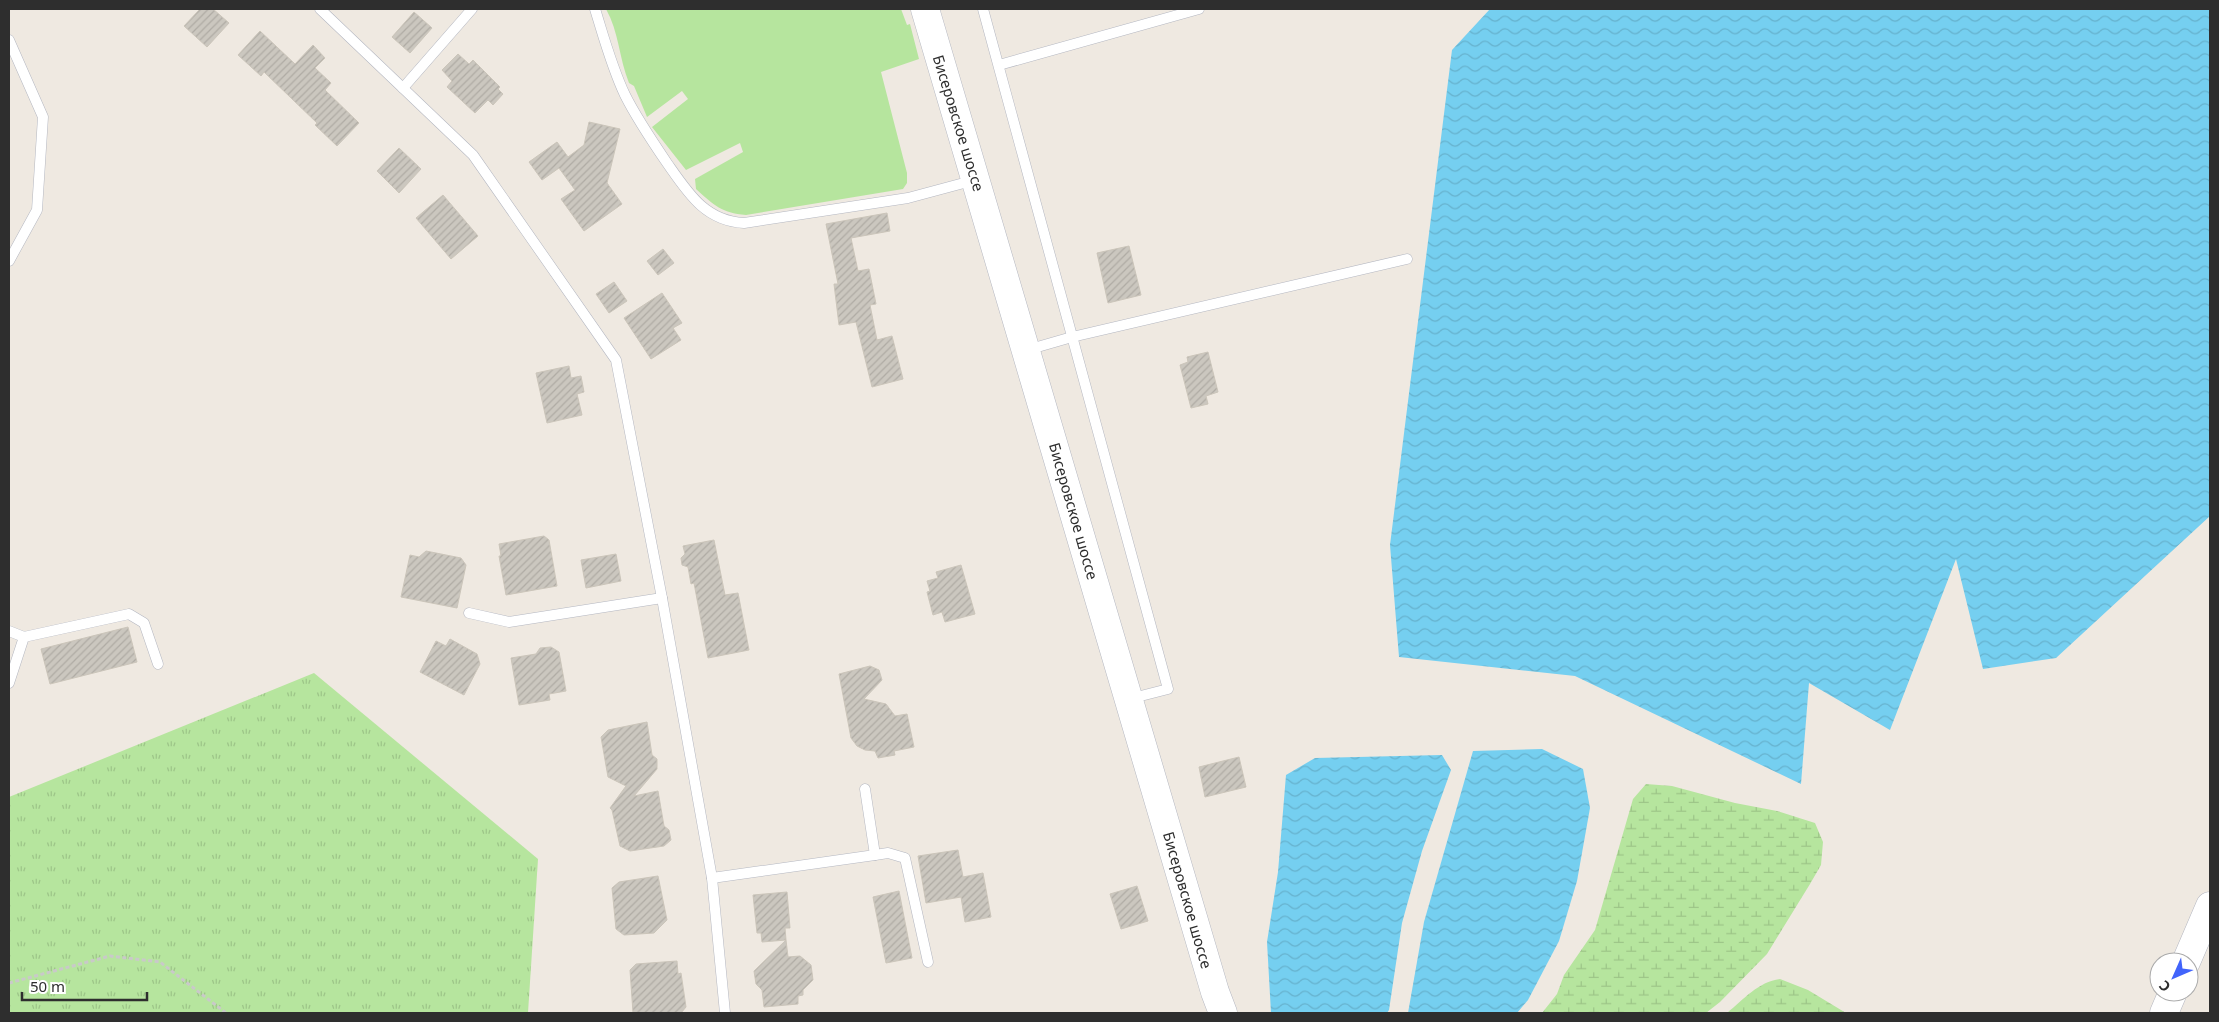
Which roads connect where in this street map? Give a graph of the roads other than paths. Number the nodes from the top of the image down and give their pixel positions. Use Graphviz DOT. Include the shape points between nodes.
graph roads {
  1 [pos="320,9"];
  2 [pos="472,9"];
  3 [pos="595,9"];
  4 [pos="925,9"];
  5 [pos="983,9"];
  6 [pos="1199,9"];
  7 [pos="9,40"];
  8 [pos="999,65"];
  9 [pos="403,88"];
  10 [pos="977,180"];
  11 [pos="1407,258"];
  12 [pos="9,260"];
  13 [pos="1072,337"];
  14 [pos="1027,350"];
  15 [pos="662,598"];
  16 [pos="469,613"];
  17 [pos="9,631"];
  18 [pos="24,637"];
  19 [pos="158,664"];
  20 [pos="9,684"];
  21 [pos="1128,700"];
  22 [pos="865,790"];
  23 [pos="876,855"];
  24 [pos="712,878"];
  25 [pos="2210,906"];
  26 [pos="2190,952"];
  27 [pos="928,962"];
  28 [pos="725,1013"];
  29 [pos="1223,1013"];
  1 -- 9 [label="lane"];
  2 -- 9 [label="lane"];
  3 -- 10 [label="lane" via="614,67 642,127 680,182 713,216 728,222 744,223 908,198"];
  4 -- 10 [label="main road, Бисеровское шоссе"];
  5 -- 8 [label="lane"];
  6 -- 8 [label="lane"];
  7 -- 12 [label="lane" via="43,117 37,210"];
  8 -- 13 [label="lane"];
  9 -- 15 [label="lane" via="473,156 616,360"];
  10 -- 14 [label="main road, Бисеровское шоссе"];
  11 -- 13 [label="lane"];
  13 -- 14 [label="lane"];
  13 -- 21 [label="lane" via="1168,689"];
  14 -- 21 [label="main road, Бисеровское шоссе"];
  15 -- 16 [label="lane" via="509,622"];
  15 -- 24 [label="lane"];
  17 -- 18 [label="lane"];
  18 -- 19 [label="lane" via="128,614 144,623"];
  18 -- 20 [label="lane"];
  21 -- 29 [label="main road, Бисеровское шоссе"];
  22 -- 23 [label="lane"];
  23 -- 24 [label="lane"];
  23 -- 27 [label="lane" via="888,853 905,858"];
  24 -- 28 [label="lane"];
  25 -- 26 [label="main road"];
}
